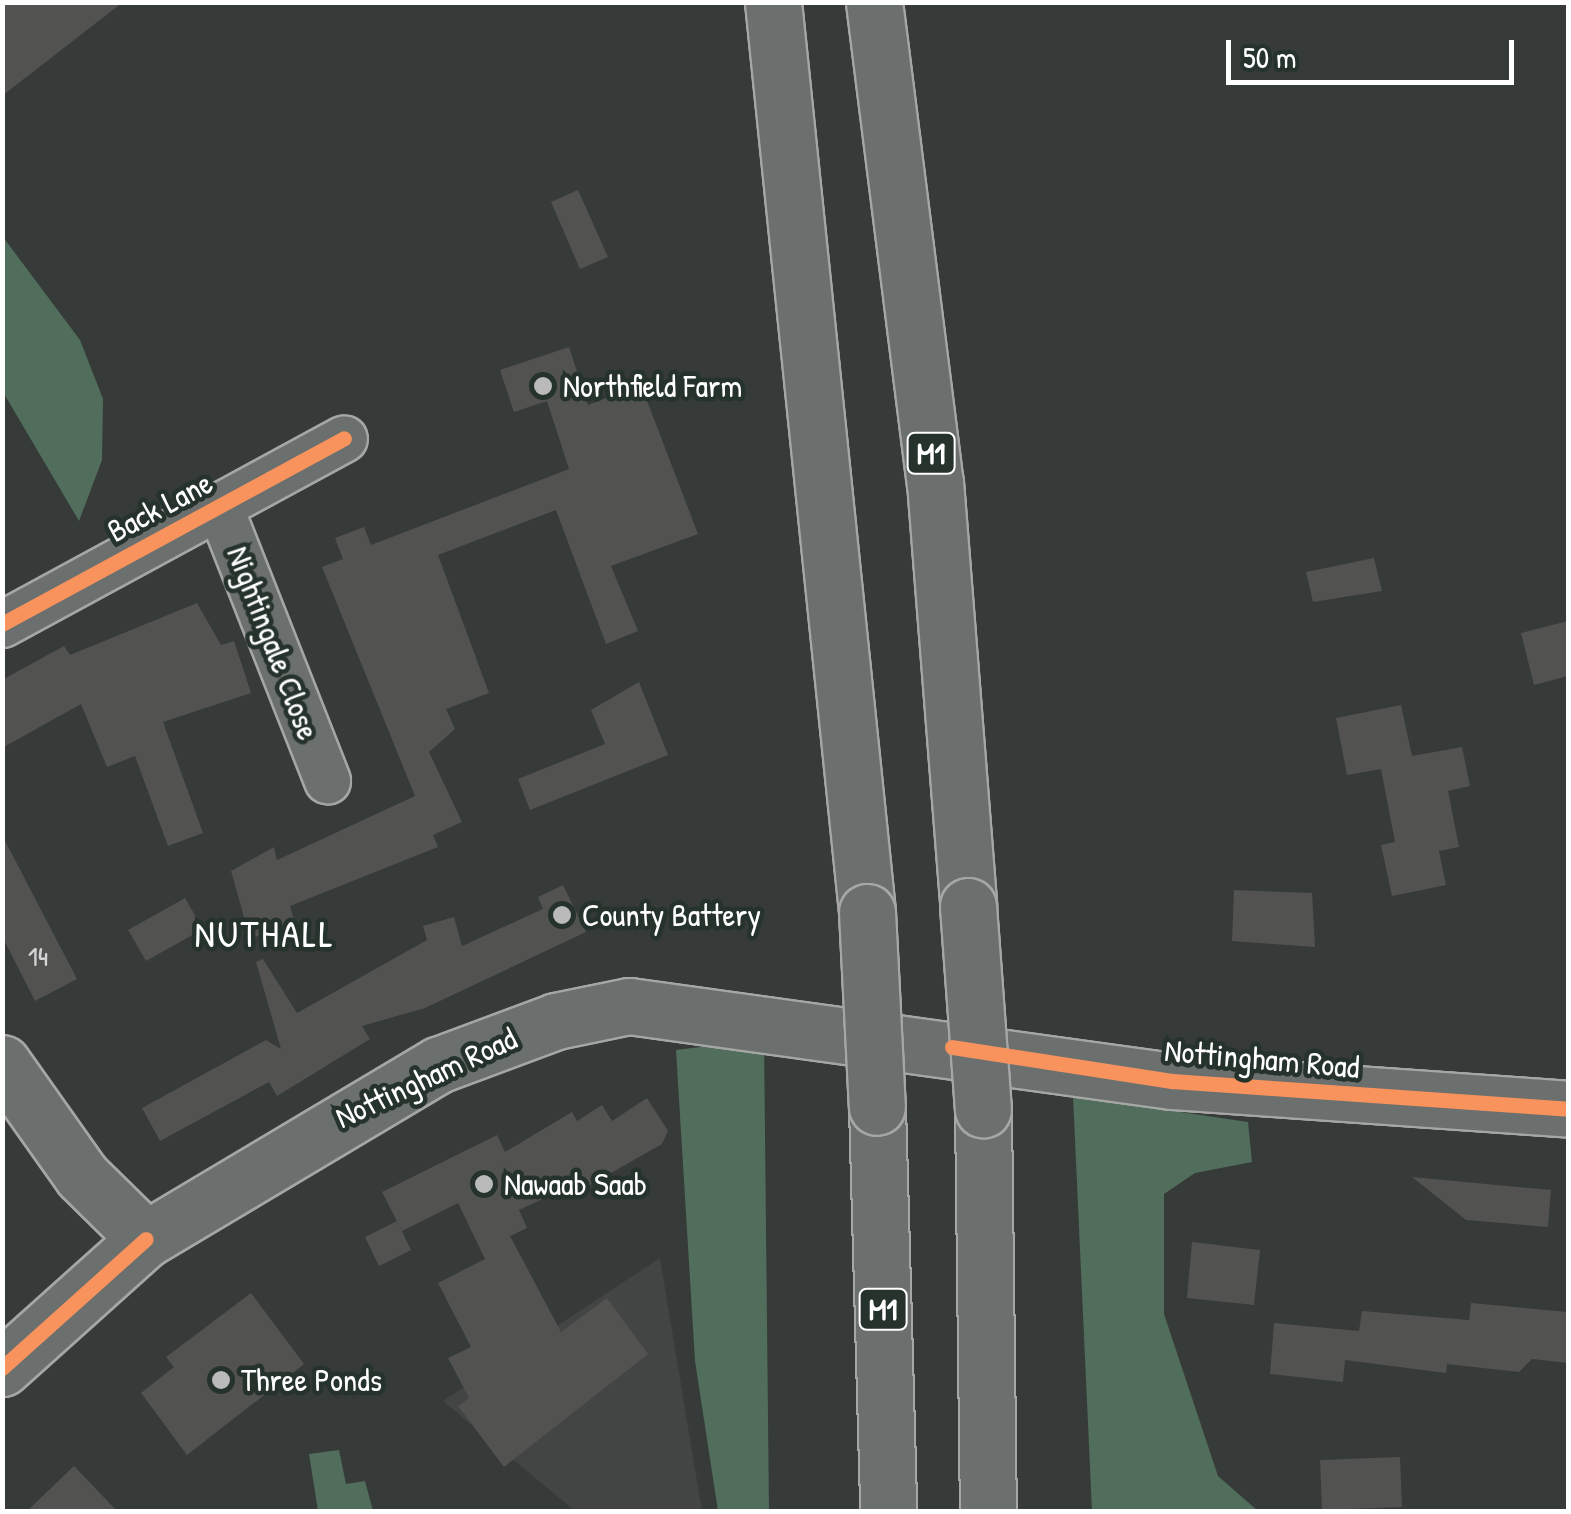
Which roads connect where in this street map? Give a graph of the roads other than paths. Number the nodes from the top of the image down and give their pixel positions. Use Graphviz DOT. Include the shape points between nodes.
graph roads {
  1 [pos="773,2"];
  2 [pos="874,2"];
  3 [pos="344,438"];
  4 [pos="219,506"];
  5 [pos="2,624"];
  6 [pos="326,780"];
  7 [pos="2,1063"];
  8 [pos="1568,1109"];
  9 [pos="146,1239"];
  10 [pos="2,1368"];
  11 [pos="888,1512"];
  12 [pos="988,1512"];
  1 -- 11 [label="main road, M1, bridge" via="867,912"];
  2 -- 12 [label="main road, M1, bridge" via="935,482 968,906 983,1109"];
  3 -- 4 [label="street, Back Lane"];
  4 -- 5 [label="street, Back Lane"];
  4 -- 6 [label="street, Nightingale Close"];
  7 -- 9 [label="main road" via="82,1176"];
  8 -- 9 [label="main road, Nottingham Road" via="1172,1081 716,1011 628,1006 556,1020 438,1065"];
  9 -- 10 [label="main road, Nottingham Road"];
}
